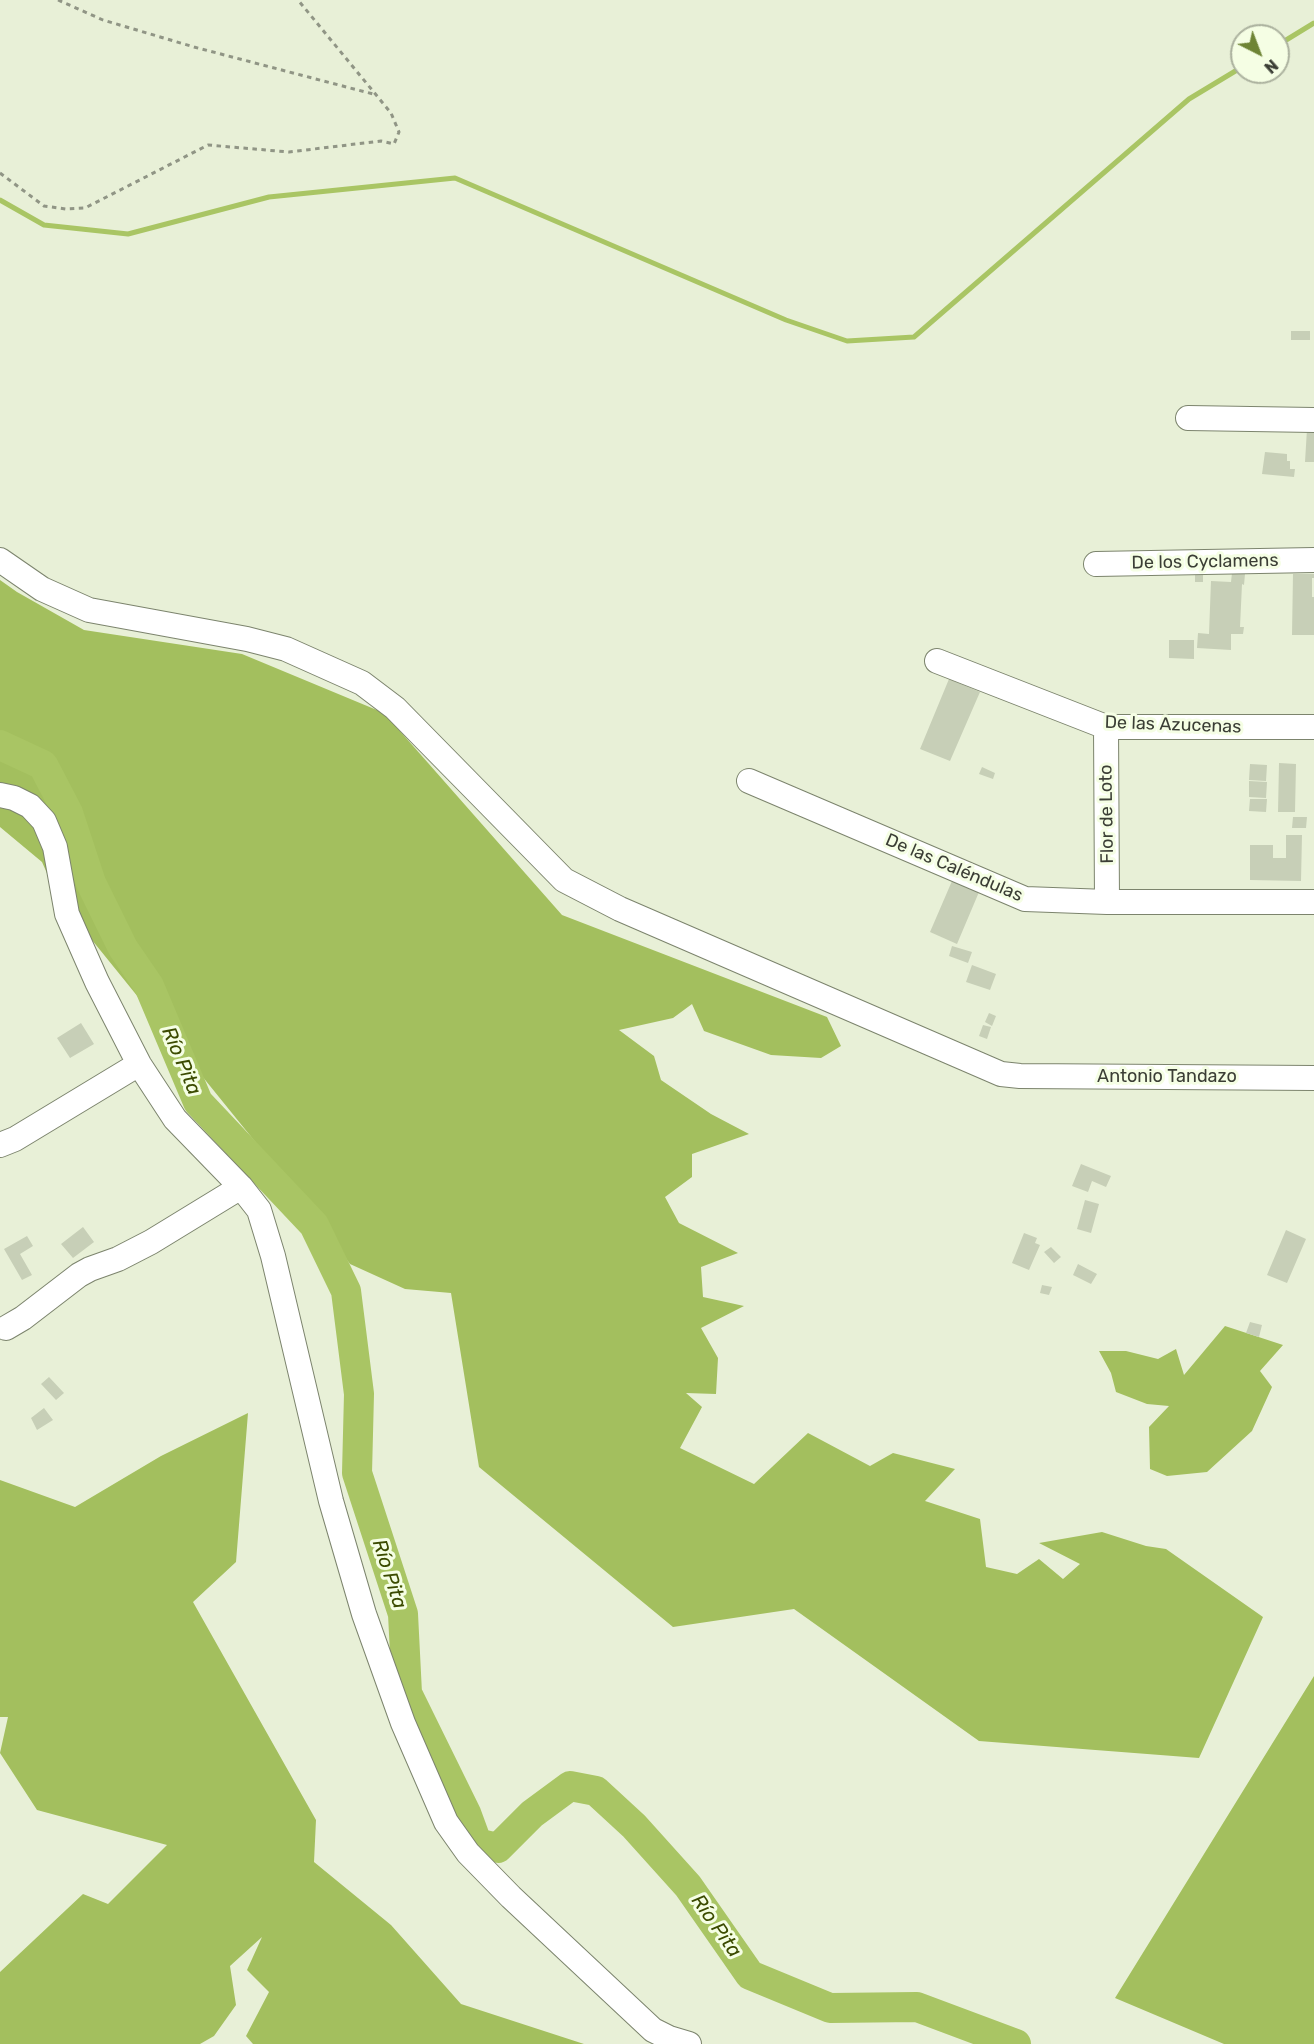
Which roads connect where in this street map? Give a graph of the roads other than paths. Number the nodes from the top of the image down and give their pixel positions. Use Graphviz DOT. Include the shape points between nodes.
graph roads {
  1 [pos="1188,418"];
  2 [pos="1314,420"];
  3 [pos="0,560"];
  4 [pos="1314,560"];
  5 [pos="1096,564"];
  6 [pos="937,661"];
  7 [pos="1106,726"];
  8 [pos="1314,728"];
  9 [pos="749,781"];
  10 [pos="5,801"];
  11 [pos="1107,902"];
  12 [pos="1314,902"];
  13 [pos="139,1064"];
  14 [pos="1314,1078"];
  15 [pos="0,1145"];
  16 [pos="241,1187"];
  17 [pos="6,1328"];
  18 [pos="689,2044"];
  1 -- 2 [label="street"];
  3 -- 14 [label="street, Antonio Tandazo" via="42,589 89,610 286,649 362,683 395,708 564,880 620,909 1001,1074"];
  4 -- 5 [label="street, De los Cyclamens"];
  6 -- 7 [label="street, De las Azucenas"];
  7 -- 8 [label="street, De las Azucenas"];
  7 -- 11 [label="street, Flor de Loto"];
  9 -- 11 [label="street, De las Caléndulas" via="1025,899"];
  10 -- 13 [label="street" via="30,806 44,821 55,847 67,914"];
  11 -- 12 [label="street, De las Caléndulas"];
  13 -- 15 [label="street"];
  13 -- 16 [label="street" via="175,1119"];
  16 -- 17 [label="street" via="151,1242 90,1269"];
  16 -- 18 [label="street" via="259,1210 273,1256 331,1501 364,1614 403,1723 446,1822 468,1852 511,1897 653,2030"];
}
